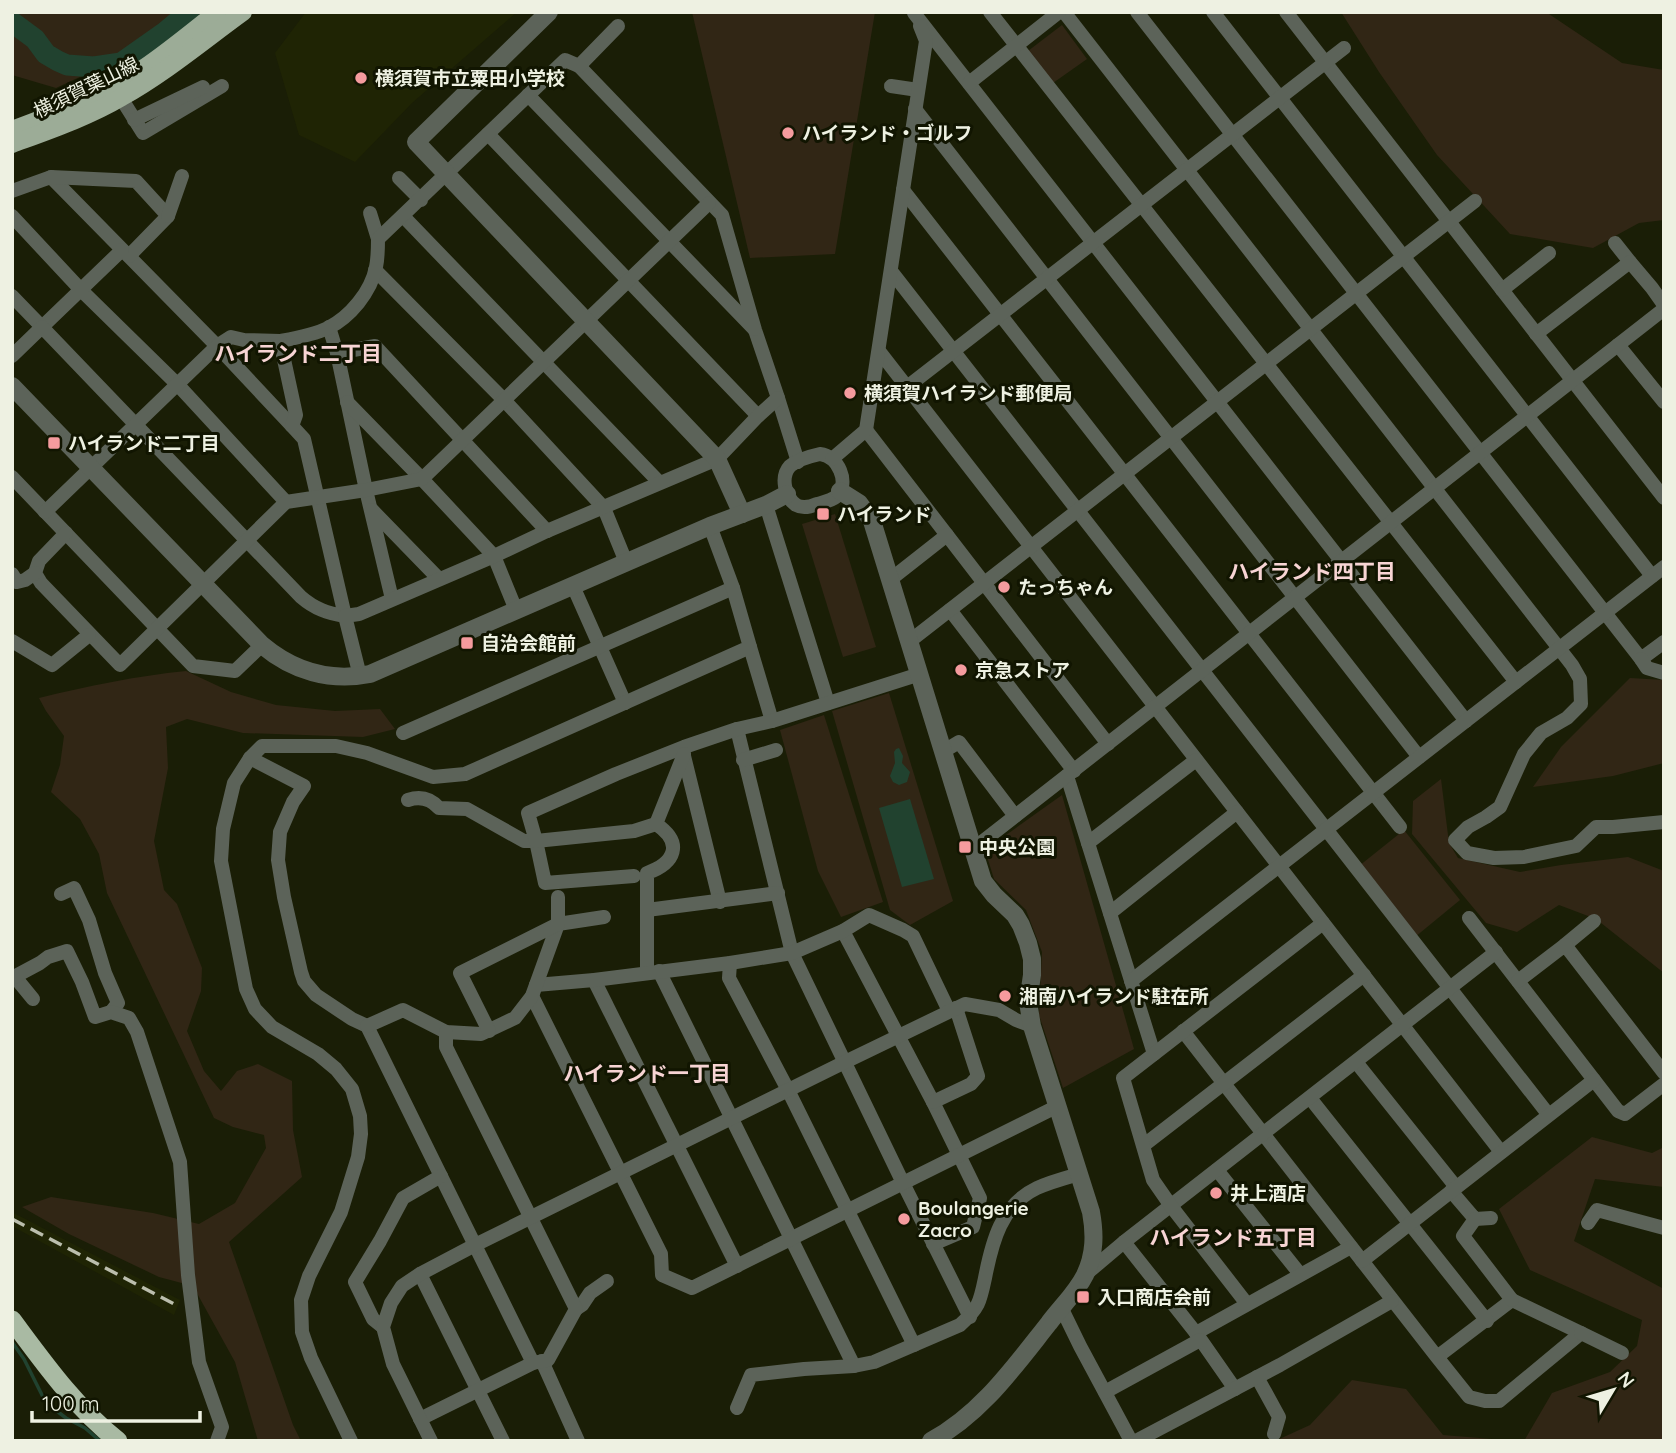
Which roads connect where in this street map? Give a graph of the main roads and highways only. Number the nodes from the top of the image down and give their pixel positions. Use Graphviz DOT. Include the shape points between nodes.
graph roads {
  1 [pos="216,12"];
  2 [pos="243,12"];
  3 [pos="117,92"];
  4 [pos="12,130"];
  5 [pos="12,144"];
  6 [pos="12,1320"];
  7 [pos="118,1441"];
  1 -- 3 [label="main road, 横須賀葉山線"];
  2 -- 3 [label="main road, 横須賀葉山線" via="154,78"];
  3 -- 4 [label="main road, 横須賀葉山線"];
  3 -- 5 [label="main road, 横須賀葉山線" via="66,124"];
  6 -- 7 [label="highway" via="75,1401"];
}
